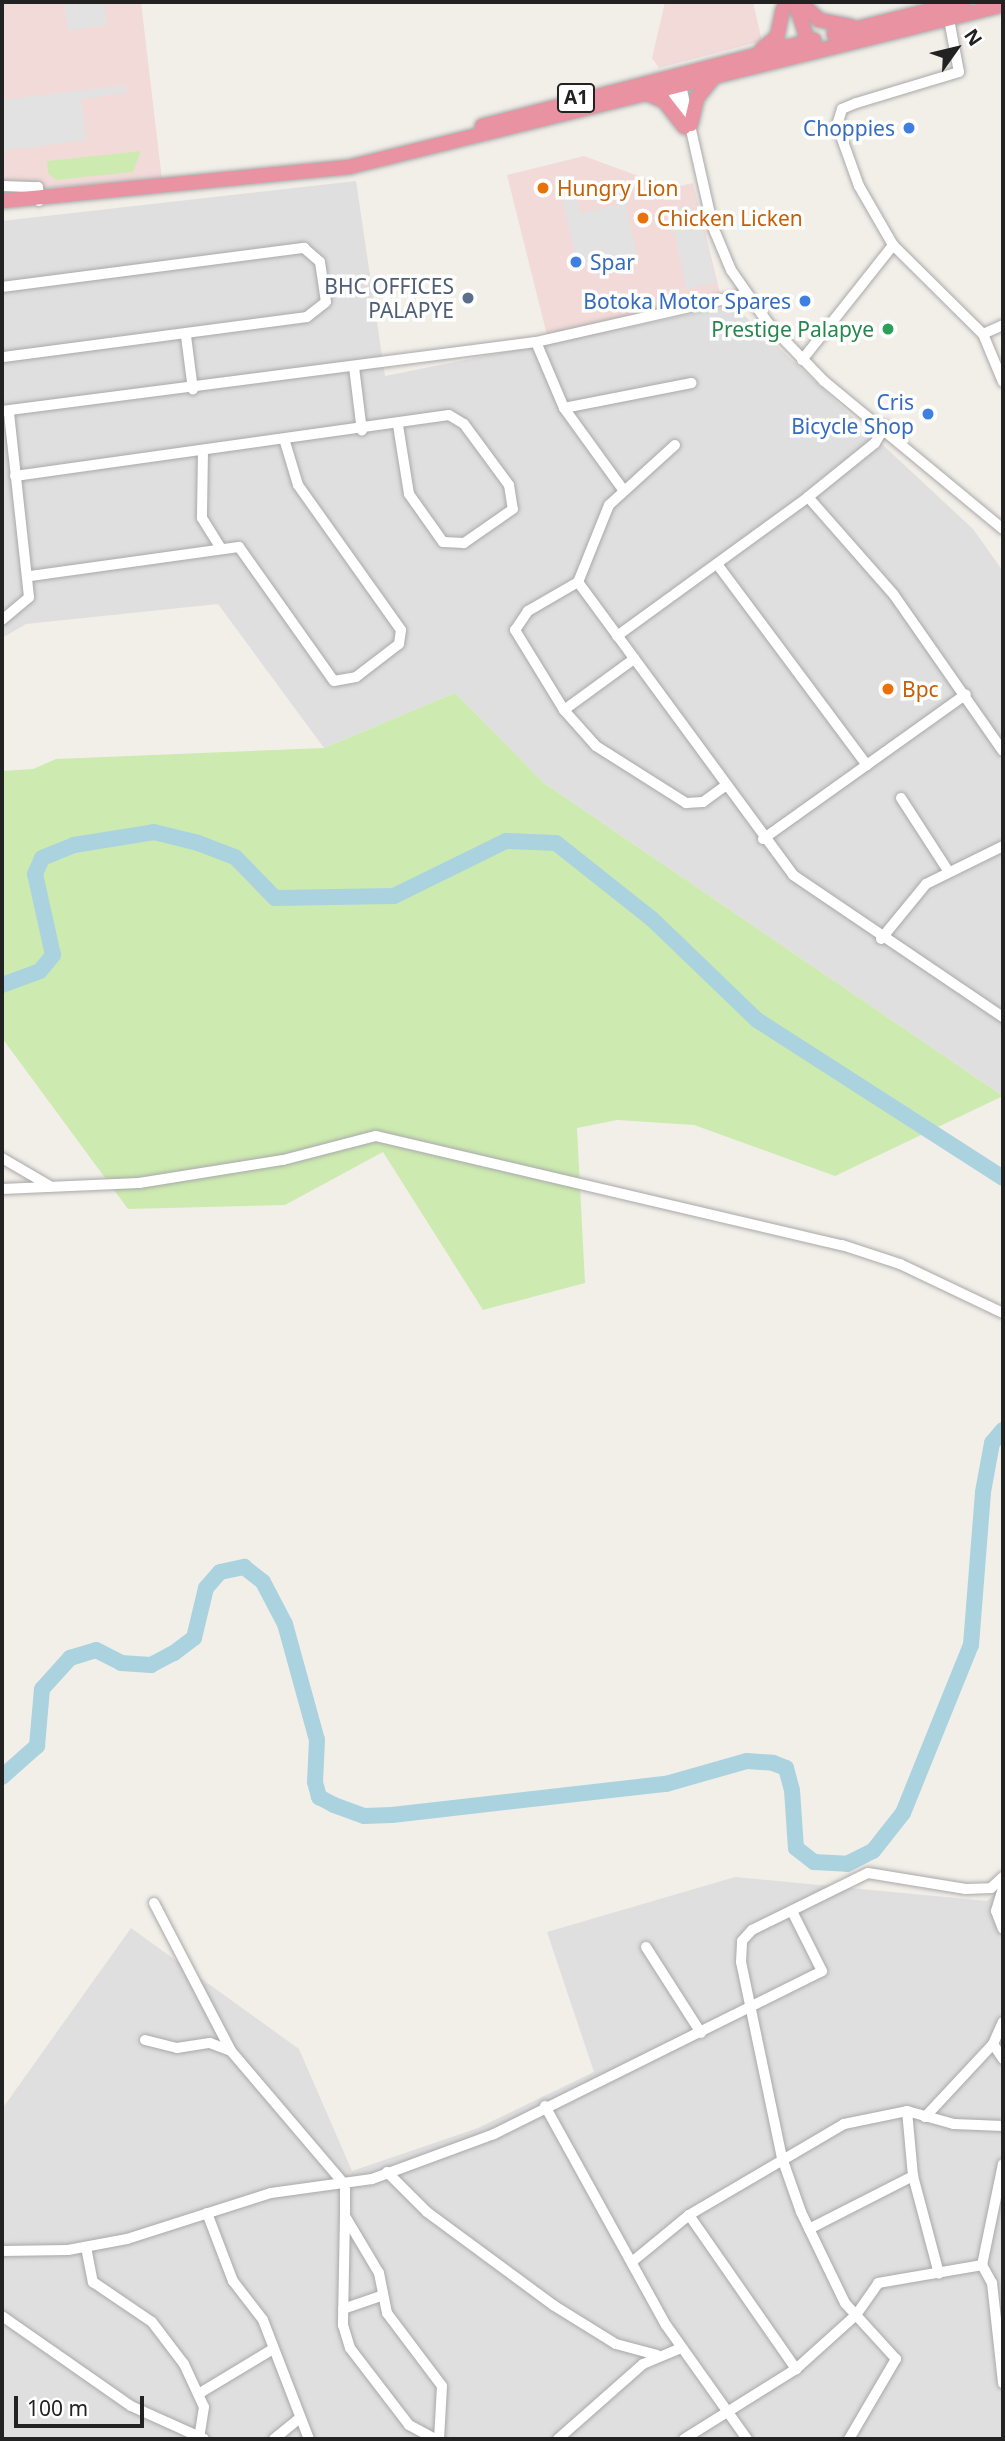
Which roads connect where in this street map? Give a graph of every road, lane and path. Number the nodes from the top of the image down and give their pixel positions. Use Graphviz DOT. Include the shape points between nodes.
graph roads {
  1 [pos="800,2"];
  2 [pos="963,2"];
  3 [pos="786,4"];
  4 [pos="1003,5"];
  5 [pos="947,12"];
  6 [pos="864,26"];
  7 [pos="809,46"];
  8 [pos="794,50"];
  9 [pos="751,54"];
  10 [pos="714,77"];
  11 [pos="675,81"];
  12 [pos="648,94"];
  13 [pos="689,131"];
  14 [pos="325,167"];
  15 [pos="2,186"];
  16 [pos="2,201"];
  17 [pos="39,201"];
  18 [pos="892,245"];
  19 [pos="2,287"];
  20 [pos="747,294"];
  21 [pos="1003,325"];
  22 [pos="983,334"];
  23 [pos="187,336"];
  24 [pos="536,342"];
  25 [pos="2,357"];
  26 [pos="802,360"];
  27 [pos="354,367"];
  28 [pos="1003,382"];
  29 [pos="692,383"];
  30 [pos="193,390"];
  31 [pos="564,408"];
  32 [pos="5,412"];
  33 [pos="398,425"];
  34 [pos="885,426"];
  35 [pos="362,431"];
  36 [pos="285,442"];
  37 [pos="674,445"];
  38 [pos="204,451"];
  39 [pos="15,476"];
  40 [pos="622,488"];
  41 [pos="808,497"];
  42 [pos="1003,529"];
  43 [pos="221,548"];
  44 [pos="717,564"];
  45 [pos="30,576"];
  46 [pos="578,582"];
  47 [pos="2,620"];
  48 [pos="617,636"];
  49 [pos="634,659"];
  50 [pos="966,694"];
  51 [pos="565,710"];
  52 [pos="1003,751"];
  53 [pos="867,765"];
  54 [pos="724,786"];
  55 [pos="901,798"];
  56 [pos="763,839"];
  57 [pos="1003,846"];
  58 [pos="947,869"];
  59 [pos="881,939"];
  60 [pos="1003,1017"];
  61 [pos="2,1158"];
  62 [pos="51,1186"];
  63 [pos="2,1189"];
  64 [pos="1003,1313"];
  65 [pos="1003,1877"];
  66 [pos="1003,1888"];
  67 [pos="154,1903"];
  68 [pos="793,1913"];
  69 [pos="1003,1929"];
  70 [pos="646,1947"];
  71 [pos="754,2009"];
  72 [pos="1003,2022"];
  73 [pos="701,2033"];
  74 [pos="145,2040"];
  75 [pos="993,2043"];
  76 [pos="231,2052"];
  77 [pos="1003,2059"];
  78 [pos="545,2106"];
  79 [pos="906,2111"];
  80 [pos="925,2117"];
  81 [pos="1003,2126"];
  82 [pos="782,2158"];
  83 [pos="1003,2164"];
  84 [pos="387,2172"];
  85 [pos="913,2176"];
  86 [pos="345,2185"];
  87 [pos="207,2213"];
  88 [pos="689,2215"];
  89 [pos="345,2216"];
  90 [pos="809,2228"];
  91 [pos="86,2247"];
  92 [pos="2,2251"];
  93 [pos="633,2261"];
  94 [pos="982,2265"];
  95 [pos="939,2274"];
  96 [pos="381,2296"];
  97 [pos="343,2309"];
  98 [pos="856,2315"];
  99 [pos="2,2316"];
  100 [pos="681,2348"];
  101 [pos="273,2349"];
  102 [pos="657,2355"];
  103 [pos="796,2369"];
  104 [pos="1003,2383"];
  105 [pos="200,2393"];
  106 [pos="729,2411"];
  107 [pos="300,2418"];
  108 [pos="202,2438"];
  109 [pos="274,2439"];
  110 [pos="309,2439"];
  111 [pos="437,2439"];
  112 [pos="558,2439"];
  113 [pos="684,2439"];
  114 [pos="747,2439"];
  115 [pos="849,2439"];
  1 -- 6 [label="highway" via="824,23"];
  2 -- 5 [label="highway, A1"];
  3 -- 7 [label="highway"];
  3 -- 8 [label="highway"];
  3 -- 9 [label="highway" via="777,37"];
  4 -- 5 [label="highway, A1"];
  5 -- 6 [label="highway, A1"];
  5 -- 7 [label="highway, A1"];
  5 -- 18 [label="street" via="960,72 856,103 838,118 841,146"];
  6 -- 7 [label="highway, A1"];
  7 -- 8 [label="highway, A1"];
  8 -- 9 [label="highway, A1"];
  8 -- 10 [label="highway, A1"];
  9 -- 11 [label="highway, A1"];
  10 -- 11 [label="highway, A1"];
  10 -- 13 [label="highway" via="698,94"];
  11 -- 12 [label="highway, A1"];
  11 -- 13 [label="street"];
  11 -- 14 [label="highway, A1"];
  12 -- 13 [label="highway" via="664,101"];
  12 -- 14 [label="highway, A1" via="409,154"];
  13 -- 20 [label="street" via="713,227"];
  14 -- 17 [label="highway, A1"];
  15 -- 17 [label="street" via="38,187"];
  16 -- 17 [label="highway, A1"];
  18 -- 22 [label="street"];
  18 -- 26 [label="street"];
  19 -- 23 [label="street" via="293,248 315,254 326,302 316,315"];
  20 -- 24 [label="street"];
  20 -- 26 [label="street"];
  21 -- 22 [label="street"];
  22 -- 28 [label="street"];
  23 -- 25 [label="street"];
  23 -- 30 [label="street"];
  24 -- 27 [label="street"];
  24 -- 31 [label="street"];
  26 -- 34 [label="street"];
  27 -- 30 [label="street"];
  27 -- 35 [label="street"];
  29 -- 31 [label="street"];
  30 -- 32 [label="street"];
  31 -- 40 [label="street"];
  32 -- 39 [label="street"];
  33 -- 33 [label="street" via="456,416 509,485 513,509 464,543 443,542 409,494"];
  33 -- 35 [label="street"];
  34 -- 41 [label="street" via="875,443"];
  34 -- 42 [label="street"];
  35 -- 36 [label="street"];
  36 -- 38 [label="street"];
  36 -- 43 [label="street" via="299,485 396,622 400,644 356,677 334,681 246,552"];
  37 -- 40 [label="street"];
  38 -- 39 [label="street"];
  38 -- 43 [label="street" via="202,518"];
  39 -- 45 [label="street"];
  40 -- 46 [label="street" via="600,519"];
  41 -- 44 [label="street"];
  41 -- 50 [label="street" via="894,595"];
  43 -- 45 [label="street"];
  44 -- 48 [label="street"];
  44 -- 53 [label="street"];
  45 -- 47 [label="street" via="29,597"];
  46 -- 48 [label="street"];
  46 -- 51 [label="street" via="528,611 516,630"];
  48 -- 49 [label="street"];
  49 -- 51 [label="street"];
  49 -- 54 [label="street"];
  50 -- 52 [label="street"];
  50 -- 53 [label="street"];
  51 -- 54 [label="street" via="596,746 664,793 696,803"];
  53 -- 56 [label="street"];
  54 -- 56 [label="street"];
  55 -- 58 [label="street"];
  56 -- 59 [label="street" via="793,875"];
  57 -- 58 [label="street"];
  58 -- 59 [label="street" via="909,898"];
  59 -- 60 [label="street"];
  61 -- 62 [label="street"];
  62 -- 63 [label="street"];
  62 -- 64 [label="street" via="139,1183 243,1168 376,1136 842,1245 900,1264"];
  65 -- 68 [label="street" via="992,1888 966,1889 868,1873"];
  66 -- 69 [label="street" via="996,1912"];
  67 -- 76 [label="street"];
  68 -- 71 [label="street" via="752,1930 742,1941 741,1962"];
  68 -- 71 [label="street" via="822,1971"];
  70 -- 73 [label="street"];
  71 -- 73 [label="street"];
  71 -- 82 [label="street"];
  72 -- 75 [label="street"];
  73 -- 78 [label="street"];
  74 -- 76 [label="street" via="177,2048 210,2042"];
  75 -- 77 [label="street"];
  75 -- 80 [label="street"];
  76 -- 86 [label="street"];
  78 -- 84 [label="street" via="471,2144"];
  78 -- 93 [label="street"];
  79 -- 80 [label="street"];
  79 -- 82 [label="street" via="844,2124"];
  79 -- 85 [label="street"];
  80 -- 81 [label="street"];
  82 -- 88 [label="street"];
  82 -- 90 [label="street"];
  83 -- 94 [label="street"];
  84 -- 86 [label="street"];
  84 -- 102 [label="street" via="427,2212 553,2305 616,2344"];
  85 -- 90 [label="street"];
  85 -- 95 [label="street"];
  86 -- 87 [label="street" via="293,2187"];
  86 -- 89 [label="street"];
  87 -- 91 [label="street"];
  87 -- 101 [label="street" via="233,2281 257,2309"];
  88 -- 93 [label="street"];
  88 -- 103 [label="street"];
  89 -- 96 [label="street" via="380,2273"];
  89 -- 97 [label="street"];
  90 -- 98 [label="street"];
  91 -- 92 [label="street"];
  91 -- 105 [label="street" via="93,2282 152,2322"];
  93 -- 100 [label="street"];
  94 -- 95 [label="street"];
  94 -- 104 [label="street" via="992,2283"];
  95 -- 98 [label="street" via="878,2283"];
  96 -- 97 [label="street"];
  96 -- 111 [label="street" via="442,2386"];
  97 -- 111 [label="street" via="350,2348 372,2382 409,2425"];
  98 -- 103 [label="street"];
  98 -- 115 [label="street" via="896,2359"];
  99 -- 108 [label="street" via="131,2406"];
  100 -- 102 [label="street"];
  100 -- 106 [label="street"];
  101 -- 105 [label="street"];
  101 -- 107 [label="street"];
  102 -- 112 [label="street"];
  103 -- 106 [label="street"];
  105 -- 108 [label="street" via="205,2416"];
  106 -- 113 [label="street"];
  106 -- 114 [label="street"];
  107 -- 109 [label="street"];
  107 -- 110 [label="street"];
}
